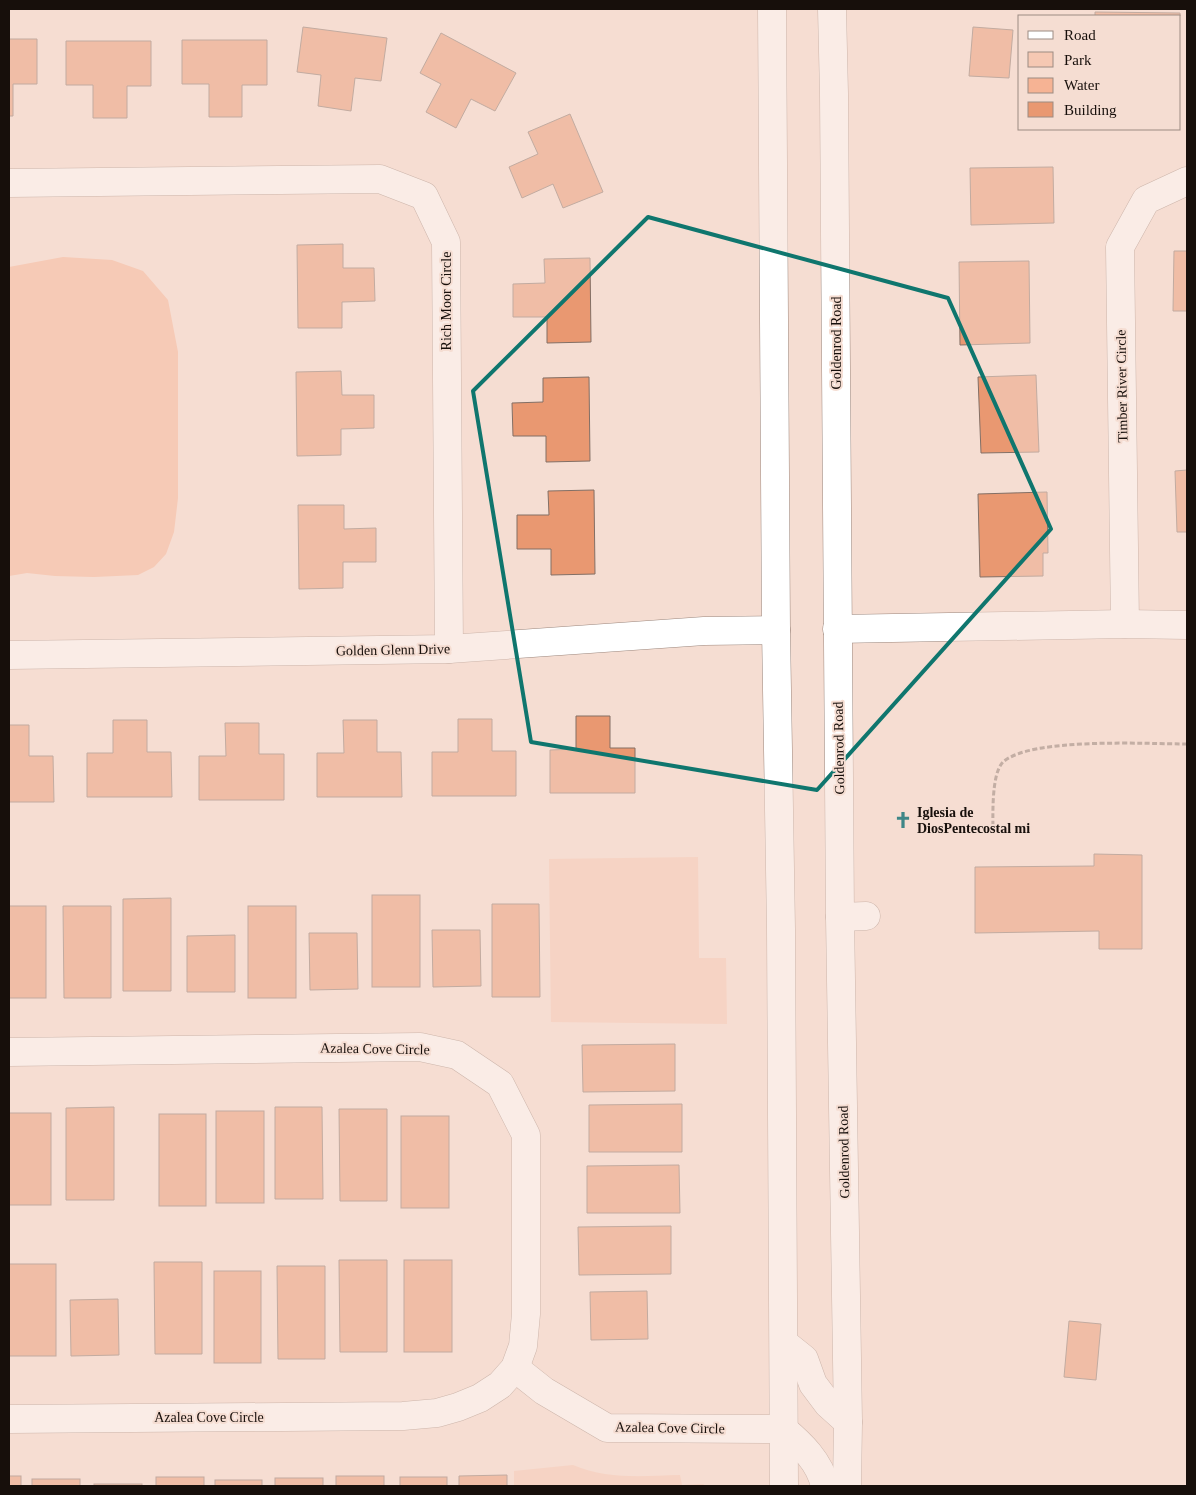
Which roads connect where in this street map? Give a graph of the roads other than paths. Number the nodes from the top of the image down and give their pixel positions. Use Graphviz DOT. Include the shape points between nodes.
graph roads {
  1 [pos="772,9"];
  2 [pos="832,9"];
  3 [pos="1187,180"];
  4 [pos="9,183"];
  5 [pos="1125,624"];
  6 [pos="1187,625"];
  7 [pos="838,629"];
  8 [pos="776,630"];
  9 [pos="449,649"];
  10 [pos="9,656"];
  11 [pos="9,1052"];
  12 [pos="784,1343"];
  13 [pos="515,1368"];
  14 [pos="9,1419"];
  15 [pos="848,1422"];
  16 [pos="783,1429"];
  17 [pos="784,1486"];
  18 [pos="825,1486"];
  19 [pos="847,1486"];
  1 -- 8 [label="street"];
  2 -- 7 [label="street, Goldenrod Road"];
  3 -- 5 [label="street, Timber River Circle" via="1146,200 1120,247"];
  4 -- 9 [label="street, Rich Moor Circle" via="380,179 424,196 446,242"];
  5 -- 6 [label="street"];
  5 -- 7 [label="street"];
  7 -- 15 [label="street, Goldenrod Road" via="853,916"];
  8 -- 9 [label="street, Golden Glenn Drive"];
  8 -- 12 [label="street" via="782,929"];
  9 -- 10 [label="street, Golden Glenn Drive"];
  11 -- 13 [label="street, Azalea Cove Circle" via="420,1047 456,1055 500,1084 526,1135 526,1314"];
  12 -- 15 [label="street" via="804,1359 813,1384 828,1404"];
  12 -- 16 [label="street"];
  13 -- 14 [label="street, Azalea Cove Circle" via="500,1385 480,1398 436,1413 403,1416"];
  13 -- 16 [label="street, Azalea Cove Circle" via="544,1391 607,1428"];
  15 -- 19 [label="street, Goldenrod Road"];
  16 -- 17 [label="street"];
  16 -- 18 [label="street" via="814,1461"];
}
